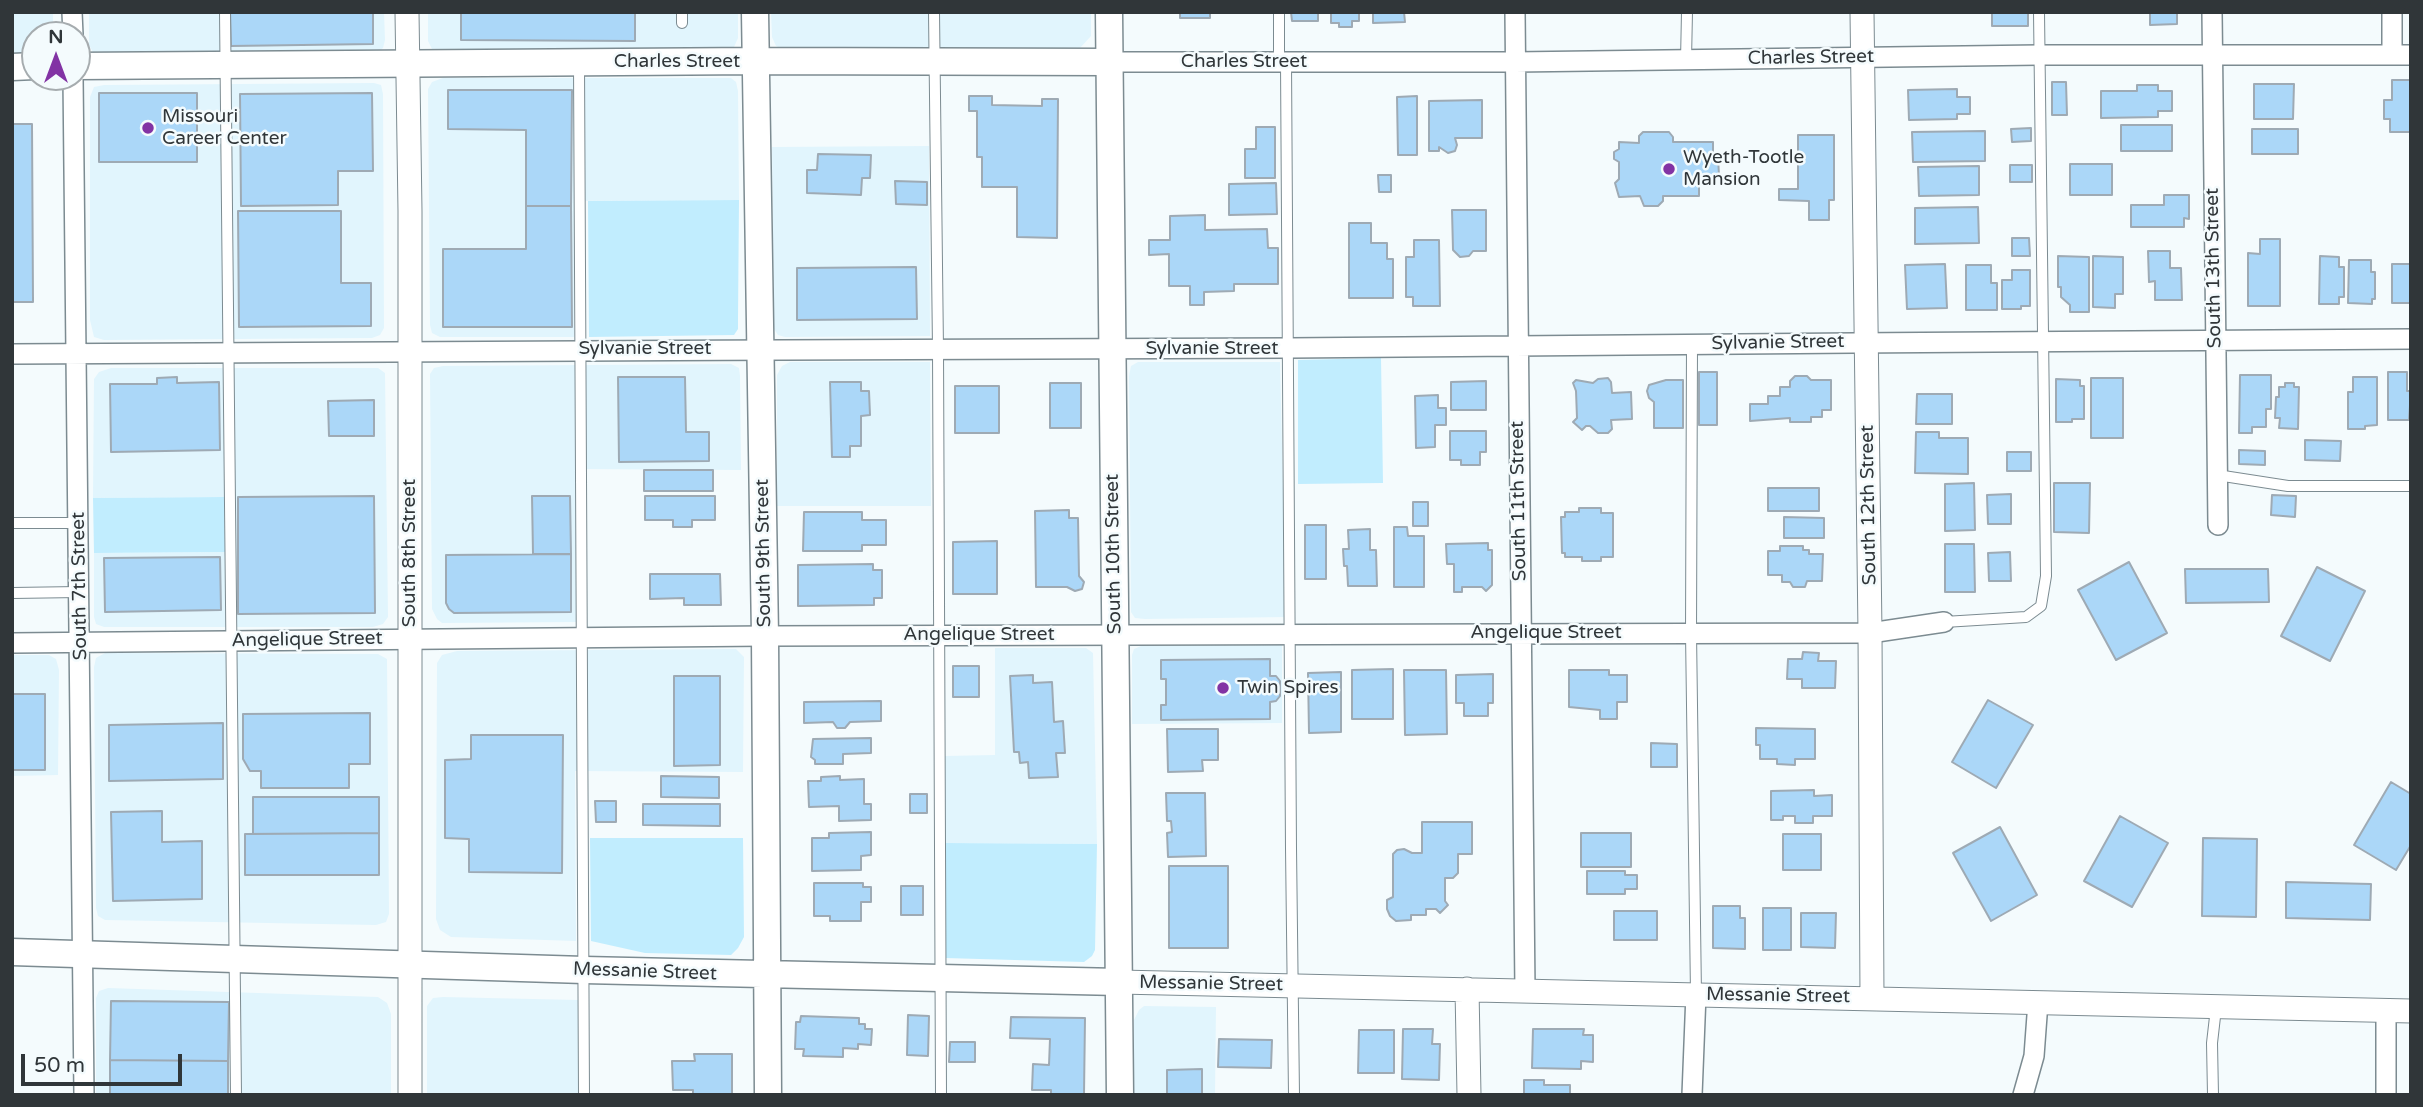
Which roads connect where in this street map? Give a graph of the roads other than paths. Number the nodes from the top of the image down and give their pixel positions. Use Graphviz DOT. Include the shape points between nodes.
graph roads {
  1 [pos="225,12"];
  2 [pos="407,12"];
  3 [pos="755,12"];
  4 [pos="934,12"];
  5 [pos="1109,12"];
  6 [pos="1279,12"];
  7 [pos="1515,12"];
  8 [pos="1687,12"];
  9 [pos="1862,12"];
  10 [pos="2039,12"];
  11 [pos="2212,12"];
  12 [pos="2392,12"];
  13 [pos="2212,54"];
  14 [pos="2039,55"];
  15 [pos="2402,55"];
  16 [pos="1863,57"];
  17 [pos="1686,60"];
  18 [pos="756,61"];
  19 [pos="934,61"];
  20 [pos="579,62"];
  21 [pos="1109,62"];
  22 [pos="1283,62"];
  23 [pos="1515,62"];
  24 [pos="407,64"];
  25 [pos="224,65"];
  26 [pos="91,66"];
  27 [pos="73,91"];
  28 [pos="2411,339"];
  29 [pos="2044,340"];
  30 [pos="2215,340"];
  31 [pos="1867,342"];
  32 [pos="1692,344"];
  33 [pos="1517,346"];
  34 [pos="1289,348"];
  35 [pos="581,349"];
  36 [pos="761,349"];
  37 [pos="938,349"];
  38 [pos="1112,349"];
  39 [pos="410,350"];
  40 [pos="229,351"];
  41 [pos="77,353"];
  42 [pos="12,354"];
  43 [pos="2217,475"];
  44 [pos="2411,486"];
  45 [pos="12,523"];
  46 [pos="79,523"];
  47 [pos="2218,525"];
  48 [pos="12,593"];
  49 [pos="80,593"];
  50 [pos="1944,622"];
  51 [pos="1870,632"];
  52 [pos="1690,633"];
  53 [pos="1290,634"];
  54 [pos="1520,634"];
  55 [pos="938,635"];
  56 [pos="1115,635"];
  57 [pos="765,636"];
  58 [pos="582,637"];
  59 [pos="410,639"];
  60 [pos="233,640"];
  61 [pos="80,642"];
  62 [pos="12,643"];
  63 [pos="12,952"];
  64 [pos="83,954"];
  65 [pos="237,957"];
  66 [pos="410,964"];
  67 [pos="584,970"];
  68 [pos="768,975"];
  69 [pos="940,980"];
  70 [pos="1119,982"];
  71 [pos="1293,986"];
  72 [pos="1467,989"];
  73 [pos="1525,991"];
  74 [pos="1696,994"];
  75 [pos="1872,998"];
  76 [pos="2038,1002"];
  77 [pos="2216,1007"];
  78 [pos="2386,1011"];
  79 [pos="2411,1011"];
  80 [pos="83,1095"];
  81 [pos="236,1095"];
  82 [pos="410,1095"];
  83 [pos="584,1095"];
  84 [pos="768,1095"];
  85 [pos="940,1095"];
  86 [pos="1120,1095"];
  87 [pos="1294,1095"];
  88 [pos="1469,1095"];
  89 [pos="1692,1095"];
  90 [pos="2023,1095"];
  91 [pos="2213,1095"];
  92 [pos="2386,1095"];
  1 -- 25 [label="lane"];
  2 -- 24 [label="street, South 8th Street"];
  3 -- 18 [label="main road, South 9th Street"];
  4 -- 19 [label="lane"];
  5 -- 21 [label="main road, South 10th Street"];
  6 -- 22 [label="lane"];
  7 -- 23 [label="street, South 11th Street"];
  8 -- 17 [label="lane"];
  9 -- 16 [label="street, South 12th Street"];
  10 -- 14 [label="lane"];
  11 -- 13 [label="street, South 13th Street"];
  12 -- 15 [label="street"];
  13 -- 14 [label="street, Charles Street"];
  13 -- 15 [label="street, Charles Street"];
  13 -- 30 [label="street, South 13th Street"];
  14 -- 16 [label="street, Charles Street"];
  14 -- 29 [label="lane"];
  16 -- 17 [label="street, Charles Street"];
  16 -- 31 [label="street, South 12th Street"];
  17 -- 23 [label="street, Charles Street"];
  18 -- 19 [label="main road, Charles Street"];
  18 -- 20 [label="main road, Charles Street"];
  18 -- 36 [label="main road, South 9th Street"];
  19 -- 21 [label="main road, Charles Street"];
  19 -- 37 [label="lane"];
  20 -- 24 [label="main road, Charles Street"];
  20 -- 35 [label="lane"];
  21 -- 22 [label="street, Charles Street"];
  21 -- 38 [label="main road, South 10th Street"];
  22 -- 23 [label="street, Charles Street"];
  22 -- 34 [label="lane"];
  23 -- 33 [label="street, South 11th Street"];
  24 -- 25 [label="main road, Charles Street"];
  24 -- 39 [label="street, South 8th Street"];
  25 -- 26 [label="main road, Charles Street"];
  25 -- 40 [label="lane"];
  27 -- 41 [label="street, South 7th Street"];
  28 -- 30 [label="street, Sylvanie Street"];
  29 -- 30 [label="street, Sylvanie Street"];
  29 -- 31 [label="street, Sylvanie Street"];
  29 -- 50 [label="lane" via="2046,576 2041,606 2026,617"];
  30 -- 43 [label="street, South 13th Street"];
  31 -- 32 [label="street, Sylvanie Street"];
  31 -- 51 [label="street, South 12th Street"];
  32 -- 33 [label="street, Sylvanie Street"];
  32 -- 52 [label="lane"];
  33 -- 34 [label="street, Sylvanie Street"];
  33 -- 54 [label="street, South 11th Street"];
  34 -- 38 [label="street, Sylvanie Street"];
  34 -- 53 [label="lane"];
  35 -- 36 [label="street, Sylvanie Street"];
  35 -- 39 [label="street, Sylvanie Street"];
  35 -- 58 [label="lane"];
  36 -- 37 [label="street, Sylvanie Street"];
  36 -- 57 [label="main road, South 9th Street"];
  37 -- 38 [label="street, Sylvanie Street"];
  37 -- 55 [label="lane"];
  38 -- 56 [label="main road, South 10th Street"];
  39 -- 40 [label="street, Sylvanie Street"];
  39 -- 59 [label="street, South 8th Street"];
  40 -- 41 [label="street, Sylvanie Street"];
  40 -- 60 [label="lane"];
  41 -- 42 [label="street, Sylvanie Street"];
  41 -- 46 [label="street, South 7th Street"];
  43 -- 44 [label="lane" via="2288,486"];
  43 -- 47 [label="street, South 13th Street"];
  45 -- 46 [label="lane"];
  46 -- 49 [label="street, South 7th Street"];
  48 -- 49 [label="lane"];
  49 -- 61 [label="street, South 7th Street"];
  50 -- 51 [label="street, Angelique Street"];
  51 -- 52 [label="street, Angelique Street"];
  51 -- 75 [label="street, South 12th Street"];
  52 -- 54 [label="street, Angelique Street"];
  52 -- 74 [label="lane"];
  53 -- 54 [label="street, Angelique Street"];
  53 -- 56 [label="street, Angelique Street"];
  53 -- 71 [label="lane"];
  54 -- 73 [label="street, South 11th Street"];
  55 -- 56 [label="street, Angelique Street"];
  55 -- 57 [label="street, Angelique Street"];
  55 -- 69 [label="lane"];
  56 -- 70 [label="main road, South 10th Street"];
  57 -- 58 [label="street, Angelique Street"];
  57 -- 68 [label="main road, South 9th Street"];
  58 -- 59 [label="street, Angelique Street"];
  58 -- 67 [label="lane"];
  59 -- 60 [label="street, Angelique Street"];
  59 -- 66 [label="street, South 8th Street"];
  60 -- 61 [label="street, Angelique Street"];
  60 -- 65 [label="lane"];
  61 -- 62 [label="street, Angelique Street"];
  61 -- 64 [label="street, South 7th Street"];
  63 -- 64 [label="main road, Messanie Street"];
  64 -- 65 [label="main road, Messanie Street"];
  64 -- 80 [label="street, South 7th Street"];
  65 -- 66 [label="main road, Messanie Street"];
  65 -- 81 [label="lane"];
  66 -- 67 [label="main road, Messanie Street"];
  66 -- 82 [label="street, South 8th Street"];
  67 -- 68 [label="main road, Messanie Street"];
  67 -- 83 [label="lane"];
  68 -- 69 [label="main road, Messanie Street"];
  68 -- 84 [label="main road, South 9th Street"];
  69 -- 70 [label="main road, Messanie Street"];
  69 -- 85 [label="lane"];
  70 -- 71 [label="street, Messanie Street"];
  70 -- 86 [label="main road, South 10th Street"];
  71 -- 72 [label="street, Messanie Street"];
  71 -- 87 [label="lane"];
  72 -- 73 [label="street, Messanie Street"];
  72 -- 88 [label="street"];
  73 -- 74 [label="street, Messanie Street"];
  74 -- 75 [label="street, Messanie Street"];
  74 -- 89 [label="street"];
  75 -- 76 [label="street, Messanie Street"];
  76 -- 77 [label="street, Messanie Street"];
  76 -- 90 [label="street" via="2034,1056"];
  77 -- 78 [label="street, Messanie Street"];
  77 -- 91 [label="lane"];
  78 -- 79 [label="street, Messanie Street"];
  78 -- 92 [label="street"];
}
